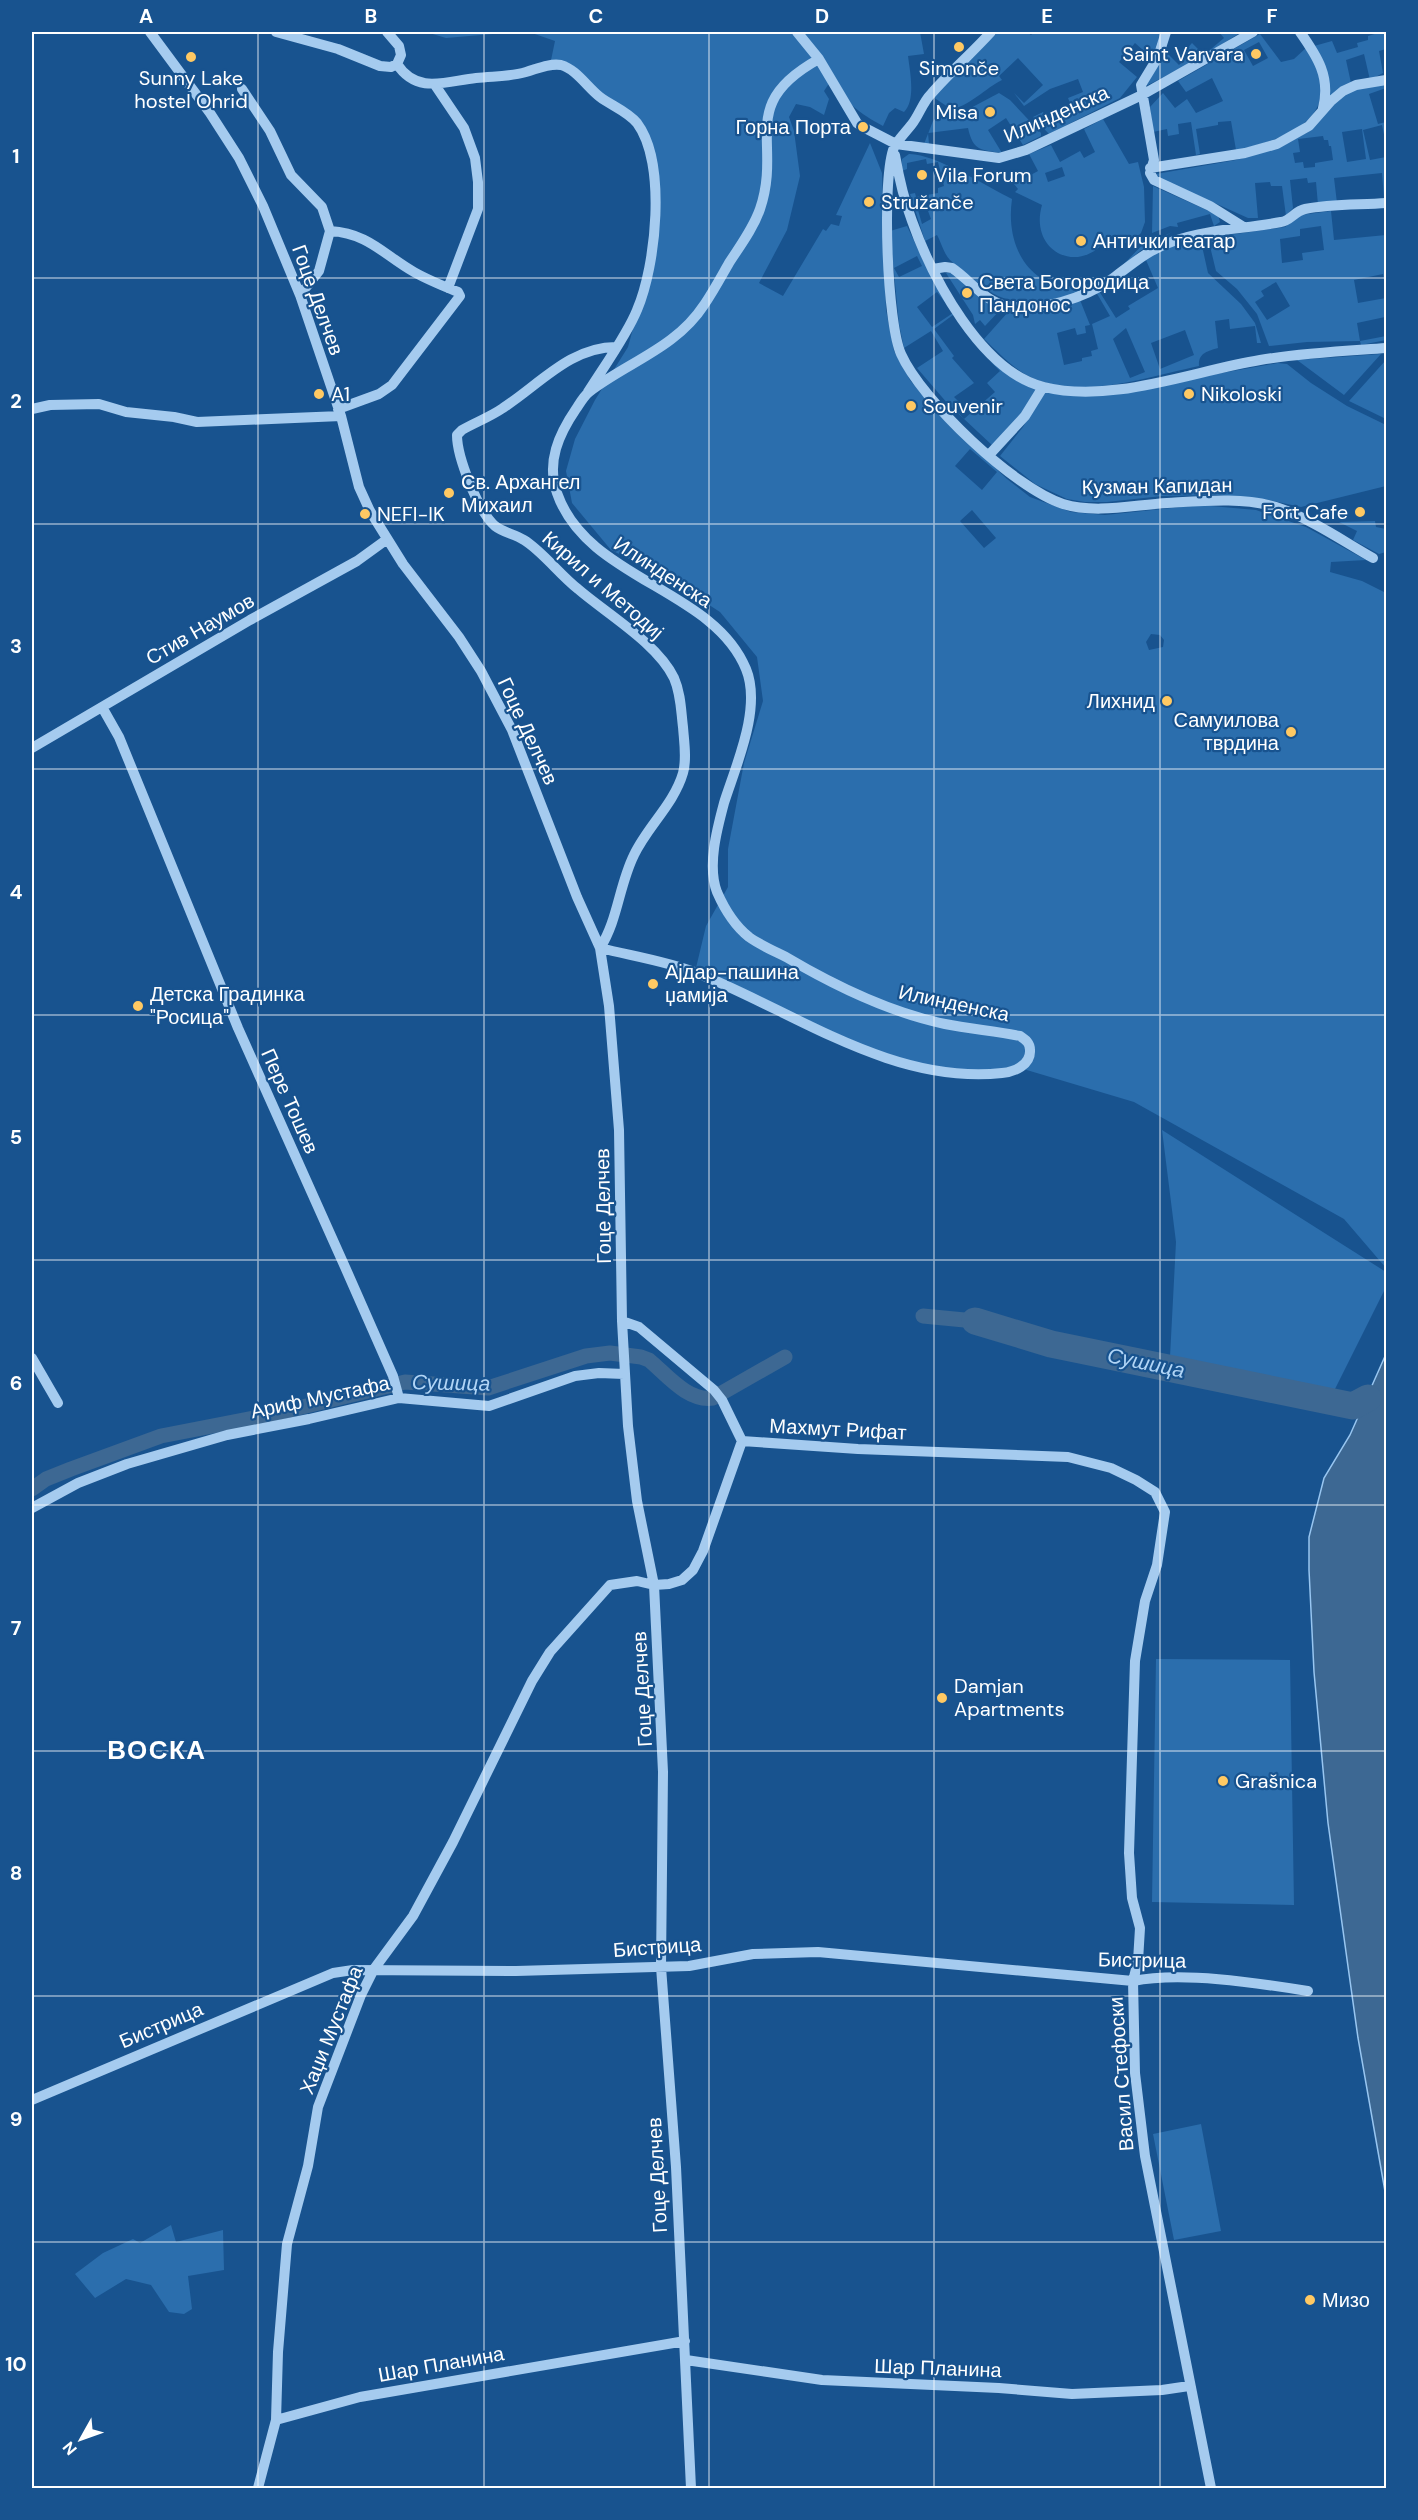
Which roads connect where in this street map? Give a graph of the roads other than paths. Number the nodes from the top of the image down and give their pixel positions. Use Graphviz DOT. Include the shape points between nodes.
graph roads {
  1 [pos="150,32"];
  2 [pos="276,32"];
  3 [pos="387,32"];
  4 [pos="797,32"];
  5 [pos="991,32"];
  6 [pos="1166,32"];
  7 [pos="1253,32"];
  8 [pos="1300,32"];
  9 [pos="819,59"];
  10 [pos="397,64"];
  11 [pos="1386,80"];
  12 [pos="435,86"];
  13 [pos="242,89"];
  14 [pos="1142,95"];
  15 [pos="1319,116"];
  16 [pos="895,147"];
  17 [pos="1150,168"];
  18 [pos="1386,203"];
  19 [pos="1242,226"];
  20 [pos="330,231"];
  21 [pos="933,269"];
  22 [pos="448,288"];
  23 [pos="300,295"];
  24 [pos="616,347"];
  25 [pos="1386,348"];
  26 [pos="1043,387"];
  27 [pos="586,394"];
  28 [pos="32,409"];
  29 [pos="339,413"];
  30 [pos="989,455"];
  31 [pos="386,540"];
  32 [pos="1374,558"];
  33 [pos="102,707"];
  34 [pos="32,748"];
  35 [pos="600,948"];
  36 [pos="622,1321"];
  37 [pos="32,1358"];
  38 [pos="624,1374"];
  39 [pos="397,1394"];
  40 [pos="58,1403"];
  41 [pos="742,1442"];
  42 [pos="1111,1468"];
  43 [pos="32,1508"];
  44 [pos="654,1585"];
  45 [pos="661,1967"];
  46 [pos="374,1969"];
  47 [pos="1133,1981"];
  48 [pos="1308,1991"];
  49 [pos="32,2100"];
  50 [pos="685,2341"];
  51 [pos="686,2360"];
  52 [pos="1189,2386"];
  53 [pos="276,2420"];
  54 [pos="258,2488"];
  55 [pos="691,2488"];
  56 [pos="1211,2488"];
  1 -- 23 [label="street, Гоце Делчев" via="239,158"];
  2 -- 10 [label="street" via="339,49 380,66"];
  3 -- 10 [label="street" via="399,46"];
  4 -- 9 [label="street"];
  5 -- 16 [label="street" via="929,95"];
  6 -- 14 [label="street" via="1158,57 1143,80"];
  7 -- 14 [label="street, Илинденска"];
  8 -- 15 [label="street" via="1324,75 1325,97"];
  9 -- 16 [label="street, Илинденска" via="857,123"];
  9 -- 27 [label="street, Илинденска" via="797,71 772,101 759,213 704,306 673,340"];
  10 -- 12 [label="street" via="411,78"];
  11 -- 15 [label="street" via="1343,91"];
  12 -- 22 [label="street" via="464,128 475,158 478,182 478,209"];
  12 -- 24 [label="street" via="563,66 637,124 653,170 655,226 650,266 637,311"];
  13 -- 20 [label="street" via="270,131 291,175 322,207"];
  14 -- 16 [label="street, Илинденска" via="1006,156"];
  14 -- 17 [label="street" via="1154,158"];
  15 -- 17 [label="street" via="1302,131 1269,147"];
  16 -- 21 [label="street" via="909,213"];
  16 -- 30 [label="street, Кузман Капидан" via="888,180 888,228 898,347 936,403"];
  17 -- 19 [label="street" via="1154,180"];
  18 -- 19 [label="street" via="1307,209 1282,222"];
  19 -- 21 [label="street" via="1170,242 1090,291 1044,305 1002,305 952,268"];
  20 -- 22 [label="street" via="343,231 369,241 413,272"];
  20 -- 23 [label="street" via="320,271"];
  21 -- 26 [label="street" via="978,340 1008,368"];
  22 -- 29 [label="street" via="458,292 459,301 399,378 379,394"];
  23 -- 29 [label="street, Гоце Делчев"];
  24 -- 27 [label="street"];
  24 -- 35 [label="street, Кирил и Методиј" via="596,349 564,363 504,408 457,435 463,466 495,526 524,540 652,649 674,677 678,690 684,772 631,860 610,932"];
  25 -- 26 [label="street" via="1259,360 1111,389"];
  26 -- 30 [label="street" via="1025,416"];
  27 -- 35 [label="street, Илинденска" via="556,446 554,481 567,512 605,556 672,595 711,625 736,651 750,680 750,716 718,825 714,860 716,889 729,915 747,936 886,1008 945,1024 1020,1036 1031,1051 1028,1061 1010,1072 931,1069 827,1036 695,972"];
  28 -- 29 [label="street" via="58,404 99,404 197,422"];
  29 -- 31 [label="street, Гоце Делчев" via="359,487"];
  30 -- 32 [label="street, Кузман Капидан" via="1035,492 1070,506 1102,508 1216,501 1266,505 1306,521"];
  31 -- 33 [label="street, Стив Наумов" via="357,561"];
  31 -- 35 [label="street, Гоце Делчев" via="459,636 512,730"];
  33 -- 34 [label="street, Стив Наумов"];
  33 -- 39 [label="street, Пере Тошев" via="119,738 238,1028 393,1376"];
  35 -- 36 [label="street, Гоце Делчев" via="614,1049 619,1130"];
  36 -- 38 [label="street, Гоце Делчев"];
  36 -- 41 [label="street" via="639,1326 714,1390"];
  37 -- 40 [label="street"];
  38 -- 39 [label="street, Ариф Мустафа" via="575,1376 489,1406"];
  38 -- 44 [label="street, Гоце Делчев" via="636,1501"];
  39 -- 43 [label="street, Ариф Мустафа" via="309,1419 180,1448 78,1483"];
  41 -- 42 [label="street, Махмут Рифат" via="1068,1457"];
  41 -- 44 [label="street, Махмут Рифат" via="693,1570 682,1580"];
  42 -- 47 [label="street, Васил Стефоски" via="1155,1492 1165,1512 1135,1661 1129,1853 1132,1898 1140,1928"];
  44 -- 45 [label="street, Гоце Делчев" via="663,1772"];
  44 -- 46 [label="street, Хаџи Мустафа" via="637,1581 610,1586 550,1652 413,1916"];
  45 -- 46 [label="street, Бистрица"];
  45 -- 47 [label="street, Бистрица" via="753,1954 818,1952"];
  45 -- 50 [label="street, Гоце Делчев"];
  46 -- 49 [label="street, Бистрица" via="333,1973"];
  46 -- 53 [label="street, Хаџи Мустафа" via="318,2107 308,2166 286,2244"];
  47 -- 48 [label="street, Бистрица" via="1155,1976"];
  47 -- 52 [label="street, Васил Стефоски" via="1135,2073 1145,2156"];
  50 -- 51 [label="street, Гоце Делчев"];
  50 -- 53 [label="street, Шар Планина" via="360,2397"];
  51 -- 52 [label="street, Шар Планина" via="822,2380 1071,2394"];
  51 -- 55 [label="street, Гоце Делчев"];
  52 -- 56 [label="street, Васил Стефоски"];
  53 -- 54 [label="street, Хаџи Мустафа"];
}
